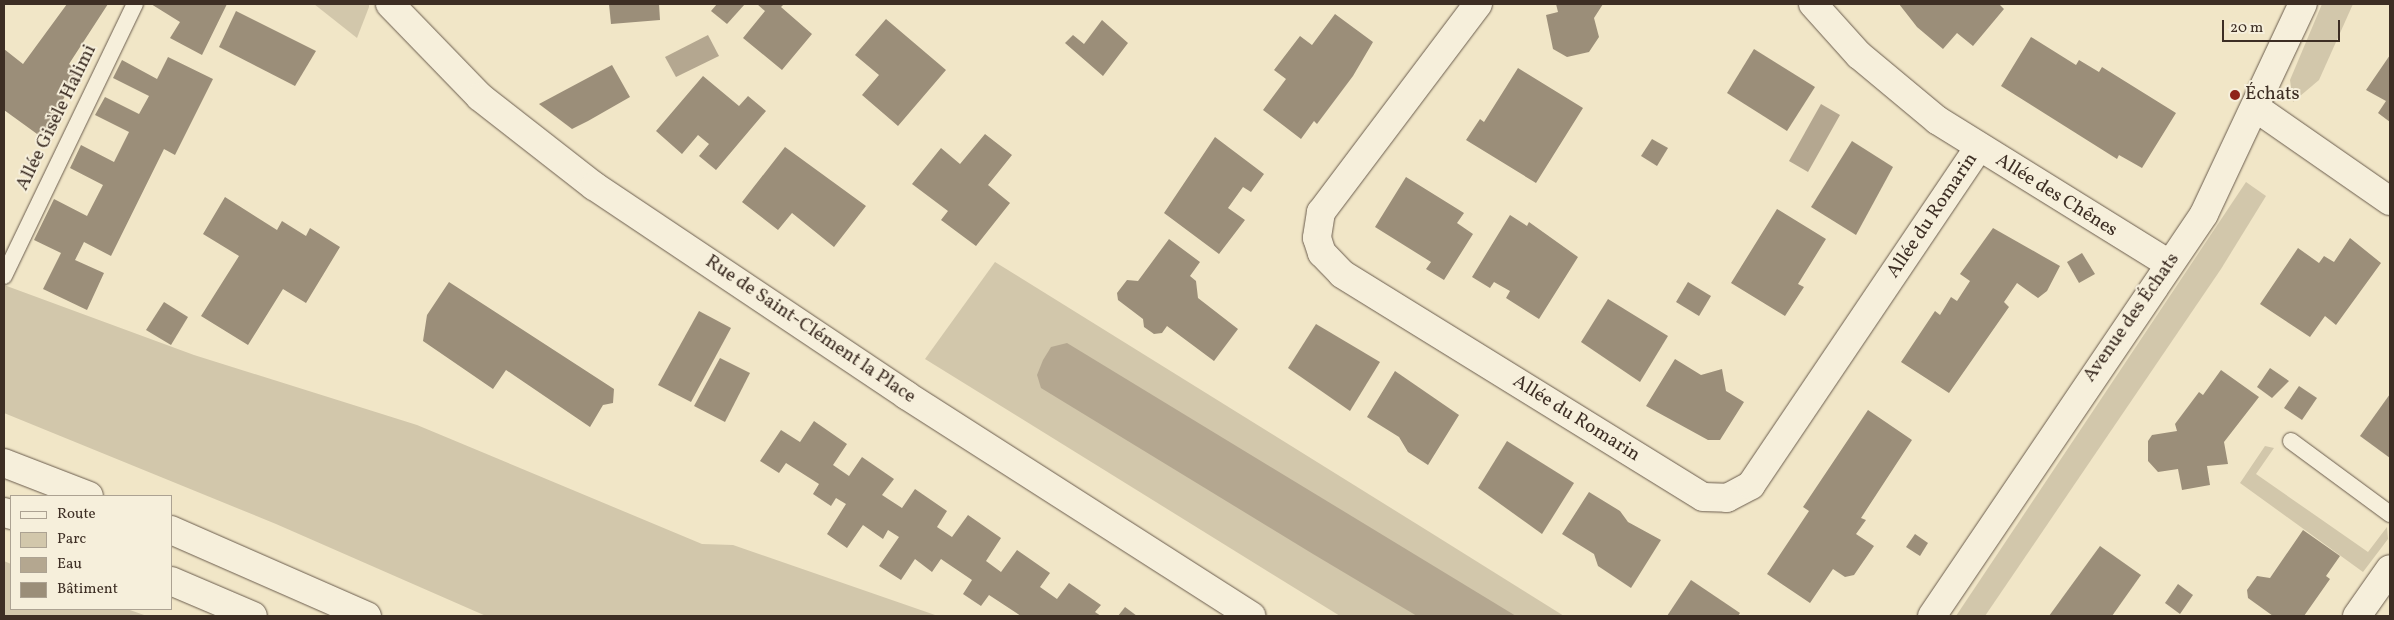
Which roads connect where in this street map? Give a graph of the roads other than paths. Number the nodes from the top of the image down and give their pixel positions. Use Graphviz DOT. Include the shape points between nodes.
graph roads {
  1 [pos="134,4"];
  2 [pos="1478,4"];
  3 [pos="1813,4"];
  4 [pos="2302,4"];
  5 [pos="394,5"];
  6 [pos="2256,108"];
  7 [pos="1979,147"];
  8 [pos="2390,201"];
  9 [pos="2170,264"];
  10 [pos="4,276"];
  11 [pos="2291,440"];
  12 [pos="4,463"];
  13 [pos="86,495"];
  14 [pos="2390,514"];
  15 [pos="172,530"];
  16 [pos="2390,569"];
  17 [pos="172,580"];
  18 [pos="254,616"];
  19 [pos="367,616"];
  20 [pos="1252,616"];
  21 [pos="1932,616"];
  22 [pos="2357,616"];
  1 -- 10 [label="lane, Allée Gisèle Halimi"];
  2 -- 7 [label="street, Allée du Romarin" via="1321,212 1317,238 1322,253 1342,274 1703,497 1727,498 1751,485"];
  3 -- 7 [label="street, Allée des Chênes" via="1859,55 1895,87"];
  4 -- 6 [label="street, Avenue des Échats"];
  5 -- 20 [label="street, Rue de Saint-Clément la Place" via="480,97 594,186 906,395"];
  6 -- 8 [label="street"];
  6 -- 9 [label="street, Avenue des Échats" via="2204,214"];
  7 -- 9 [label="street, Allée des Chênes"];
  9 -- 21 [label="street, Avenue des Échats"];
  11 -- 14 [label="lane"];
  12 -- 13 [label="street"];
  15 -- 19 [label="street"];
  16 -- 22 [label="street"];
  17 -- 18 [label="street"];
}
